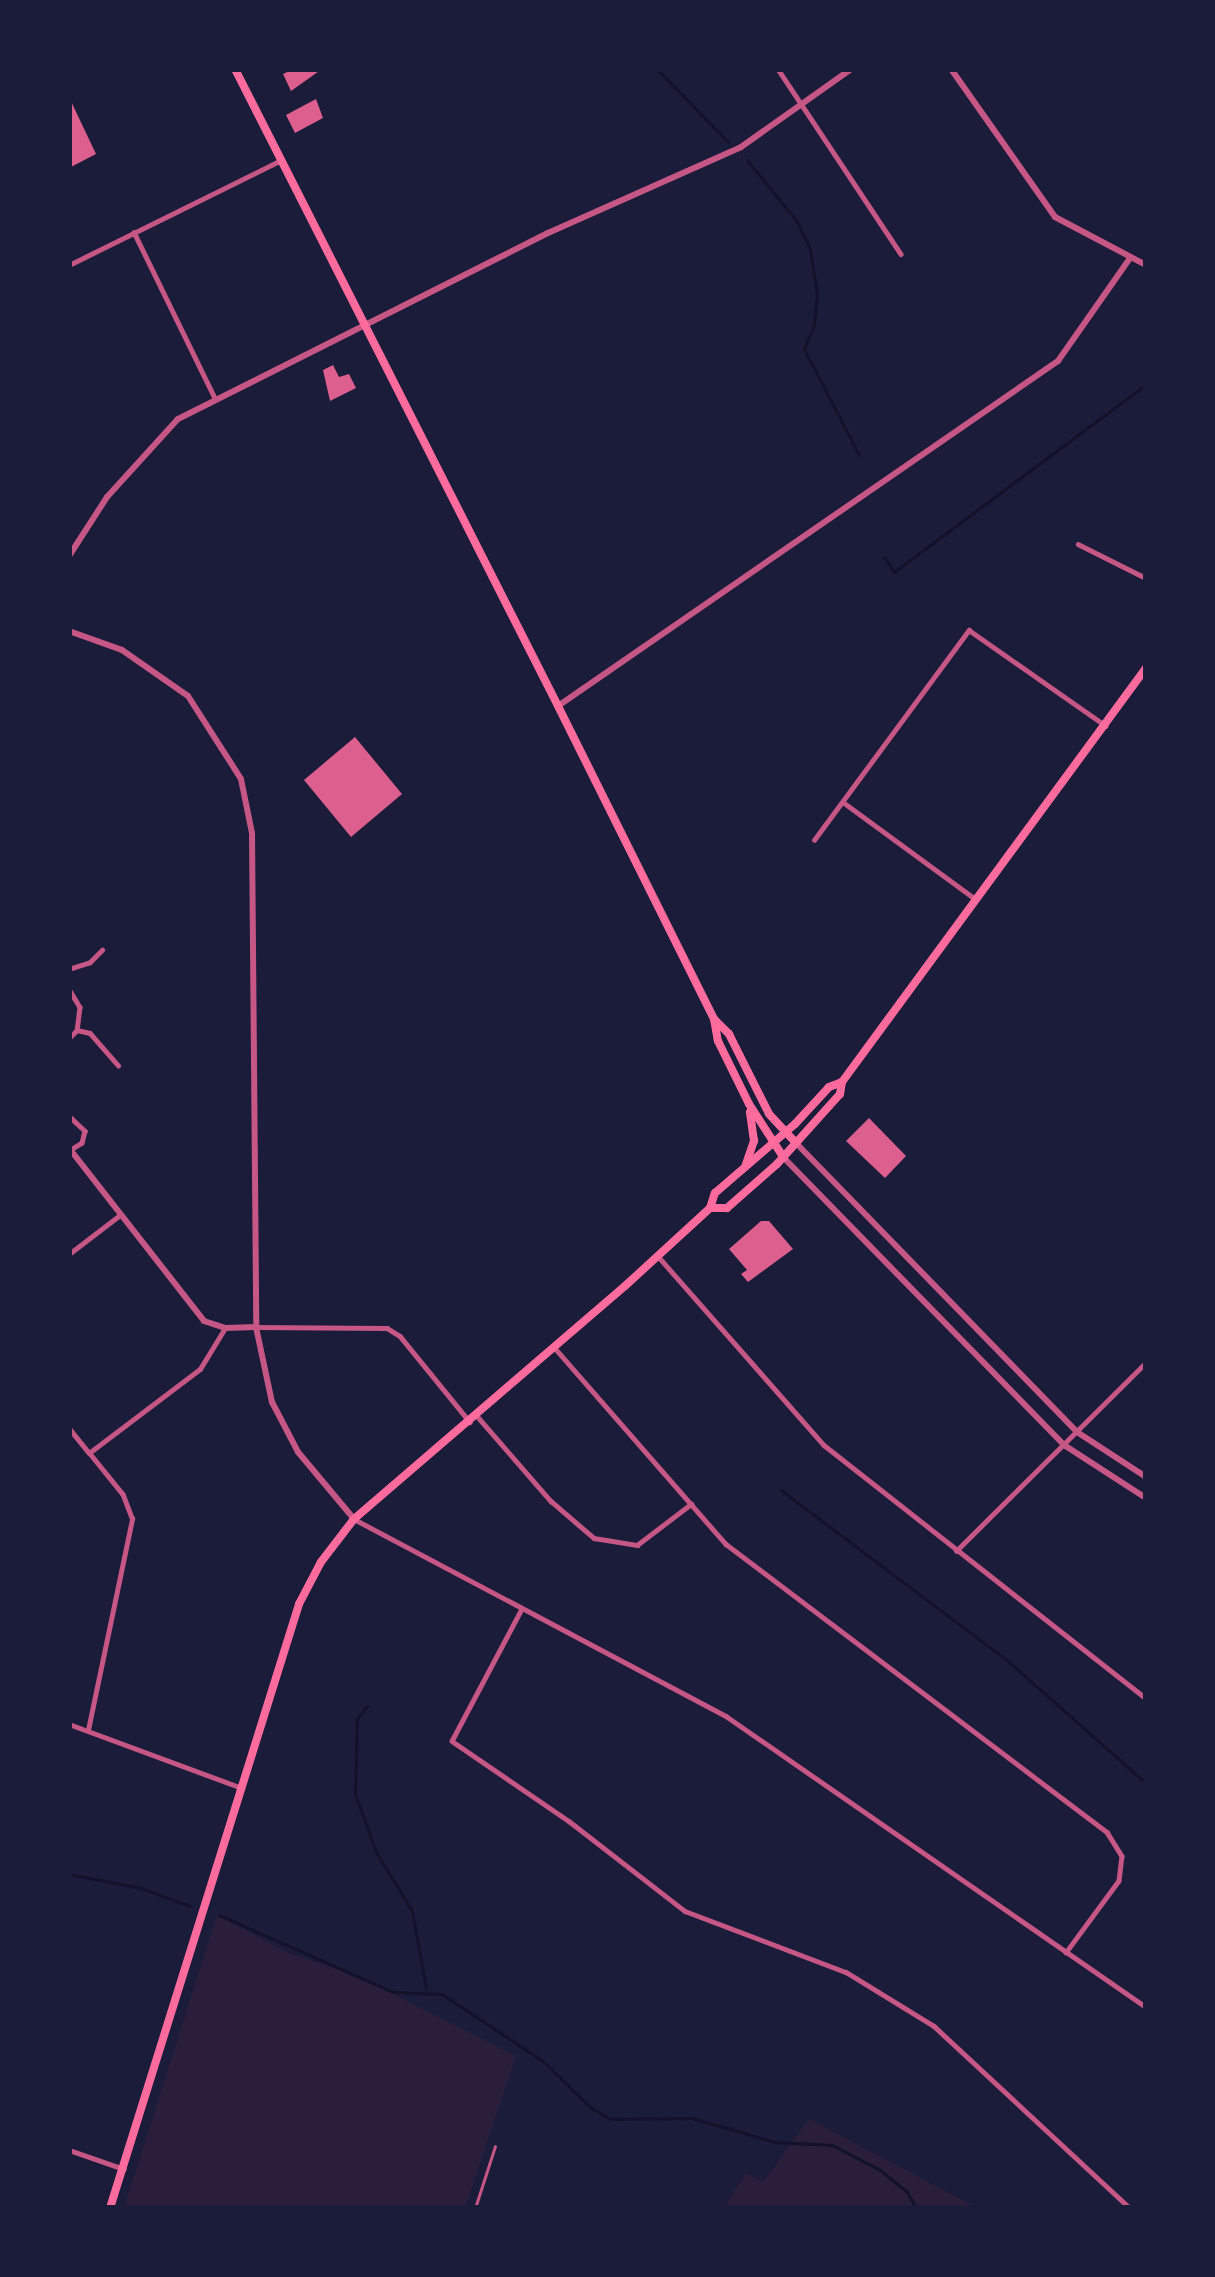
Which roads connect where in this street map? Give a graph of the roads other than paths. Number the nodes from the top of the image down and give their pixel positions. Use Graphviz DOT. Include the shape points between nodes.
graph roads {
  1 [pos="235,69"];
  2 [pos="778,69"];
  3 [pos="851,69"];
  4 [pos="951,69"];
  5 [pos="802,104"];
  6 [pos="281,160"];
  7 [pos="134,232"];
  8 [pos="901,254"];
  9 [pos="1130,258"];
  10 [pos="69,265"];
  11 [pos="1146,265"];
  12 [pos="367,324"];
  13 [pos="215,398"];
  14 [pos="1078,544"];
  15 [pos="69,556"];
  16 [pos="1146,578"];
  17 [pos="69,631"];
  18 [pos="1146,668"];
  19 [pos="558,706"];
  20 [pos="1106,726"];
  21 [pos="843,802"];
  22 [pos="814,840"];
  23 [pos="975,899"];
  24 [pos="102,950"];
  25 [pos="69,970"];
  26 [pos="69,988"];
  27 [pos="714,1019"];
  28 [pos="77,1030"];
  29 [pos="69,1037"];
  30 [pos="118,1065"];
  31 [pos="842,1082"];
  32 [pos="749,1105"];
  33 [pos="69,1116"];
  34 [pos="786,1133"];
  35 [pos="796,1143"];
  36 [pos="773,1144"];
  37 [pos="70,1149"];
  38 [pos="784,1158"];
  39 [pos="743,1169"];
  40 [pos="710,1208"];
  41 [pos="119,1215"];
  42 [pos="69,1254"];
  43 [pos="656,1255"];
  44 [pos="256,1327"];
  45 [pos="225,1328"];
  46 [pos="554,1347"];
  47 [pos="1146,1362"];
  48 [pos="474,1419"];
  49 [pos="69,1428"];
  50 [pos="1077,1432"];
  51 [pos="1064,1444"];
  52 [pos="88,1453"];
  53 [pos="1146,1477"];
  54 [pos="1146,1498"];
  55 [pos="691,1504"];
  56 [pos="354,1519"];
  57 [pos="956,1551"];
  58 [pos="522,1610"];
  59 [pos="1146,1698"];
  60 [pos="69,1724"];
  61 [pos="88,1730"];
  62 [pos="242,1788"];
  63 [pos="1066,1953"];
  64 [pos="1146,2007"];
  65 [pos="495,2146"];
  66 [pos="69,2150"];
  67 [pos="124,2169"];
  68 [pos="110,2208"];
  69 [pos="475,2208"];
  70 [pos="1130,2208"];
  1 -- 6 [label="main road"];
  2 -- 5 [label="street"];
  3 -- 5 [label="street"];
  4 -- 9 [label="street" via="1055,217"];
  5 -- 8 [label="street"];
  5 -- 12 [label="street" via="710,164"];
  6 -- 7 [label="street"];
  6 -- 12 [label="main road"];
  7 -- 10 [label="street"];
  7 -- 13 [label="street"];
  9 -- 11 [label="street"];
  9 -- 19 [label="street" via="1058,361"];
  12 -- 13 [label="street"];
  12 -- 19 [label="main road"];
  13 -- 15 [label="street" via="150,448"];
  14 -- 16 [label="street"];
  17 -- 44 [label="street" via="122,650 188,696 241,778 251,832"];
  18 -- 20 [label="main road"];
  19 -- 27 [label="main road"];
  20 -- 21 [label="street" via="969,630"];
  20 -- 23 [label="main road"];
  21 -- 22 [label="street"];
  21 -- 23 [label="street"];
  23 -- 31 [label="main road"];
  24 -- 25 [label="street"];
  26 -- 28 [label="street" via="80,1006"];
  27 -- 32 [label="main road"];
  27 -- 34 [label="main road"];
  28 -- 29 [label="street"];
  28 -- 30 [label="street" via="100,1040"];
  31 -- 34 [label="main road"];
  31 -- 35 [label="main road"];
  32 -- 36 [label="main road"];
  32 -- 39 [label="main road" via="754,1148"];
  33 -- 37 [label="street" via="85,1131"];
  34 -- 35 [label="main road"];
  34 -- 36 [label="main road"];
  35 -- 38 [label="main road"];
  35 -- 50 [label="street"];
  36 -- 38 [label="main road"];
  36 -- 39 [label="main road"];
  37 -- 41 [label="street"];
  38 -- 40 [label="main road" via="727,1208"];
  38 -- 51 [label="street"];
  39 -- 40 [label="main road"];
  40 -- 43 [label="main road"];
  41 -- 42 [label="street"];
  41 -- 45 [label="street" via="205,1321"];
  43 -- 46 [label="main road"];
  43 -- 57 [label="street" via="824,1445"];
  44 -- 45 [label="street"];
  44 -- 48 [label="street" via="387,1328"];
  44 -- 56 [label="street" via="272,1402 298,1451"];
  45 -- 52 [label="street" via="200,1369"];
  46 -- 48 [label="main road"];
  46 -- 55 [label="street"];
  47 -- 50 [label="street"];
  48 -- 55 [label="street" via="594,1538 637,1545"];
  48 -- 56 [label="main road"];
  49 -- 52 [label="street"];
  50 -- 51 [label="street"];
  50 -- 53 [label="street"];
  51 -- 54 [label="street"];
  51 -- 57 [label="street"];
  52 -- 61 [label="street" via="123,1495 132,1520"];
  55 -- 63 [label="street" via="726,1544 1107,1832 1122,1856 1119,1881"];
  56 -- 58 [label="street"];
  56 -- 62 [label="main road" via="299,1604"];
  57 -- 59 [label="street"];
  58 -- 63 [label="street" via="726,1716"];
  58 -- 70 [label="street" via="452,1741 685,1911 846,1972 934,2026"];
  60 -- 61 [label="street"];
  61 -- 62 [label="street"];
  62 -- 67 [label="main road"];
  63 -- 64 [label="street"];
  65 -- 69 [label="lane"];
  66 -- 67 [label="street"];
  67 -- 68 [label="main road"];
}
